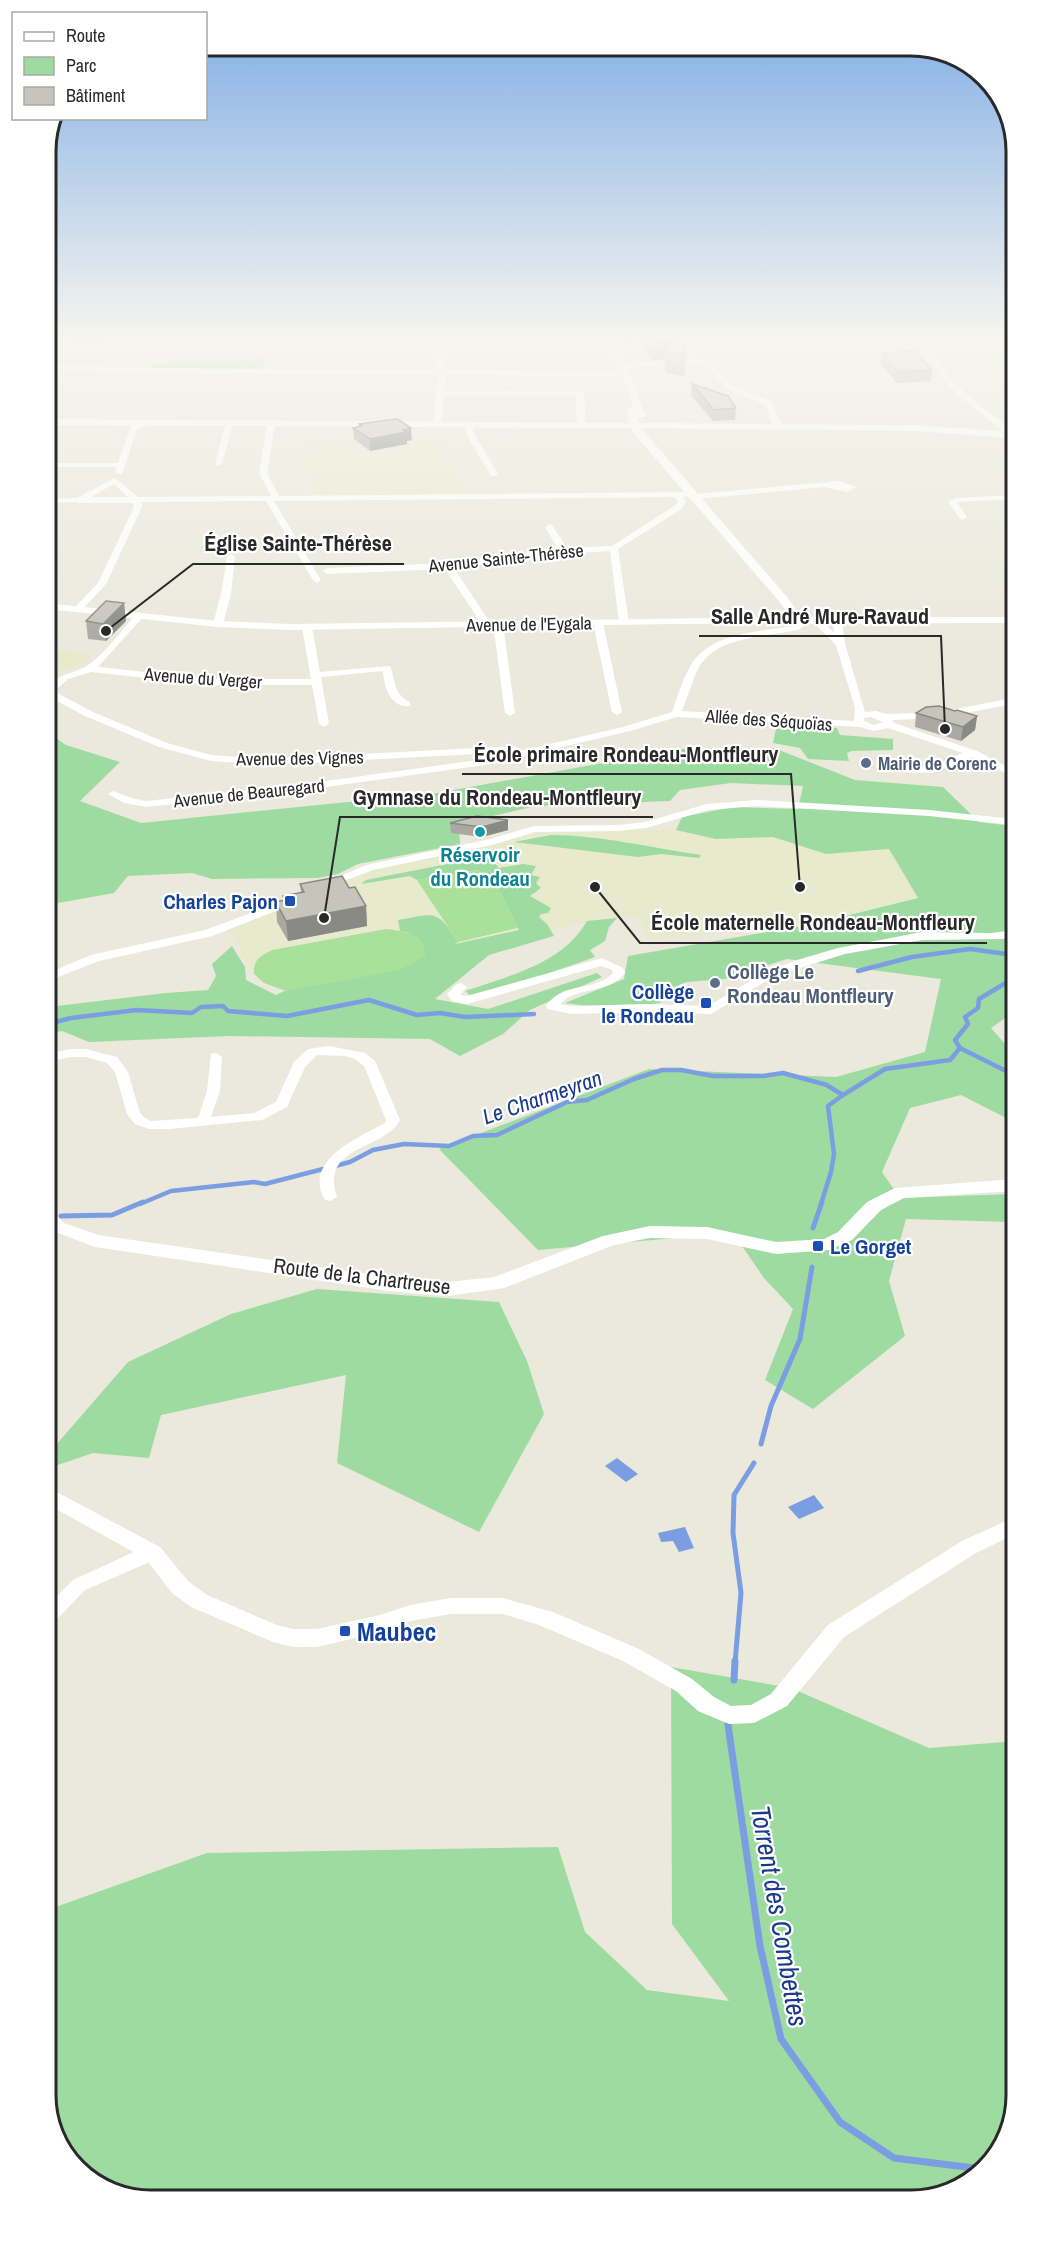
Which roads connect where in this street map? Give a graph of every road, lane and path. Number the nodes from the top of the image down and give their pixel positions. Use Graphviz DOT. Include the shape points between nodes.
graph roads {
  1 [pos="128,440"];
  2 [pos="224,440"];
  3 [pos="268,440"];
  4 [pos="474,440"];
  5 [pos="652,440"];
  6 [pos="218,464"];
  7 [pos="56,465"];
  8 [pos="122,465"];
  9 [pos="494,474"];
  10 [pos="115,483"];
  11 [pos="825,485"];
  12 [pos="694,495"];
  13 [pos="679,496"];
  14 [pos="1006,497"];
  15 [pos="81,499"];
  16 [pos="273,499"];
  17 [pos="56,500"];
  18 [pos="136,500"];
  19 [pos="963,517"];
  20 [pos="549,527"];
  21 [pos="614,548"];
  22 [pos="564,550"];
  23 [pos="231,557"];
  24 [pos="448,566"];
  25 [pos="327,571"];
  26 [pos="317,580"];
  27 [pos="56,607"];
  28 [pos="78,609"];
  29 [pos="139,616"];
  30 [pos="837,620"];
  31 [pos="1006,620"];
  32 [pos="798,621"];
  33 [pos="817,621"];
  34 [pos="624,622"];
  35 [pos="598,623"];
  36 [pos="218,624"];
  37 [pos="486,624"];
  38 [pos="498,624"];
  39 [pos="307,627"];
  40 [pos="840,644"];
  41 [pos="90,669"];
  42 [pos="316,678"];
  43 [pos="56,681"];
  44 [pos="56,697"];
  45 [pos="1006,702"];
  46 [pos="406,704"];
  47 [pos="617,712"];
  48 [pos="510,713"];
  49 [pos="676,714"];
  50 [pos="860,716"];
  51 [pos="882,718"];
  52 [pos="324,724"];
  53 [pos="539,750"];
  54 [pos="973,753"];
  55 [pos="905,770"];
  56 [pos="1006,770"];
  57 [pos="113,794"];
  58 [pos="1006,821"];
  59 [pos="1006,934"];
  60 [pos="56,974"];
  61 [pos="461,987"];
  62 [pos="56,1056"];
  63 [pos="216,1057"];
  64 [pos="201,1122"];
  65 [pos="1006,1186"];
  66 [pos="330,1197"];
  67 [pos="56,1226"];
  68 [pos="56,1500"];
  69 [pos="1006,1529"];
  70 [pos="153,1553"];
  71 [pos="56,1607"];
  1 -- 8 [label="street"];
  2 -- 6 [label="street"];
  3 -- 16 [label="street" via="263,473"];
  4 -- 9 [label="street"];
  5 -- 12 [label="street"];
  7 -- 8 [label="street"];
  8 -- 10 [label="street"];
  10 -- 15 [label="street"];
  10 -- 18 [label="street"];
  11 -- 12 [label="street"];
  12 -- 13 [label="street"];
  12 -- 32 [label="street"];
  13 -- 16 [label="street"];
  13 -- 21 [label="street" via="682,502 677,508"];
  14 -- 19 [label="street" via="955,500 952,502"];
  15 -- 17 [label="street"];
  15 -- 18 [label="street"];
  16 -- 18 [label="street"];
  16 -- 26 [label="street"];
  18 -- 28 [label="street" via="138,507 102,584"];
  20 -- 22 [label="street"];
  21 -- 22 [label="street, Avenue Sainte-Thérèse"];
  21 -- 34 [label="street"];
  22 -- 24 [label="street, Avenue Sainte-Thérèse"];
  23 -- 36 [label="street"];
  24 -- 25 [label="street, Avenue Sainte-Thérèse"];
  24 -- 37 [label="street"];
  27 -- 28 [label="street, Avenue de l'Eygala"];
  28 -- 29 [label="street, Avenue de l'Eygala"];
  29 -- 36 [label="street, Avenue de l'Eygala"];
  29 -- 41 [label="street, Avenue des Vignes"];
  30 -- 31 [label="street, Avenue de l'Eygala"];
  30 -- 33 [label="street, Avenue de l'Eygala"];
  30 -- 40 [label="street"];
  32 -- 33 [label="street, Avenue de l'Eygala"];
  32 -- 34 [label="street, Avenue de l'Eygala"];
  32 -- 49 [label="street" via="795,628 743,636 703,656"];
  33 -- 40 [label="street"];
  34 -- 35 [label="street, Avenue de l'Eygala"];
  35 -- 38 [label="street, Avenue de l'Eygala"];
  35 -- 47 [label="street"];
  36 -- 39 [label="street, Avenue de l'Eygala"];
  37 -- 38 [label="street, Avenue de l'Eygala"];
  37 -- 39 [label="street, Avenue de l'Eygala"];
  38 -- 48 [label="street"];
  39 -- 42 [label="street"];
  40 -- 50 [label="street"];
  41 -- 42 [label="street, Avenue du Verger" via="211,682"];
  41 -- 43 [label="street, Avenue des Vignes"];
  42 -- 46 [label="street, Avenue du Verger" via="387,668 391,693"];
  42 -- 52 [label="street"];
  44 -- 53 [label="street, Avenue des Vignes" via="163,746 211,758 266,762"];
  45 -- 51 [label="street" via="940,715"];
  49 -- 50 [label="street, Allée des Séquoïas"];
  49 -- 53 [label="street, Avenue de Beauregard"];
  50 -- 51 [label="street"];
  50 -- 51 [label="street" via="874,728"];
  51 -- 54 [label="street"];
  53 -- 57 [label="street, Avenue de Beauregard" via="398,775 223,797 146,804"];
  54 -- 55 [label="street" via="932,770"];
  54 -- 56 [label="street"];
  58 -- 60 [label="street" via="756,803 706,807 646,825 534,829 492,842 370,867 208,933 95,958"];
  59 -- 61 [label="street" via="920,936 835,954 765,977 711,1010 571,1010 552,1006 565,995 616,977 616,968 602,962 467,1000 453,994"];
  62 -- 64 [label="street" via="86,1053 112,1060 121,1072 134,1114 140,1121 149,1125"];
  63 -- 64 [label="street" via="212,1097 207,1116"];
  64 -- 66 [label="street" via="257,1117 282,1104 299,1065 313,1052 329,1050 360,1056 370,1064 393,1120 390,1126 349,1148 332,1164 324,1179"];
  65 -- 67 [label="main road, Route de la Chartreuse" via="903,1192 874,1206 845,1236 818,1246 776,1248 707,1233 650,1232 610,1240 496,1283 448,1289 104,1243"];
  68 -- 70 [label="street"];
  69 -- 70 [label="street" via="969,1547 836,1631 779,1700 754,1714 729,1715 631,1655 545,1618 504,1606 451,1606 410,1613 317,1638 273,1633 199,1601 180,1587"];
  70 -- 71 [label="street" via="79,1585"];
}
